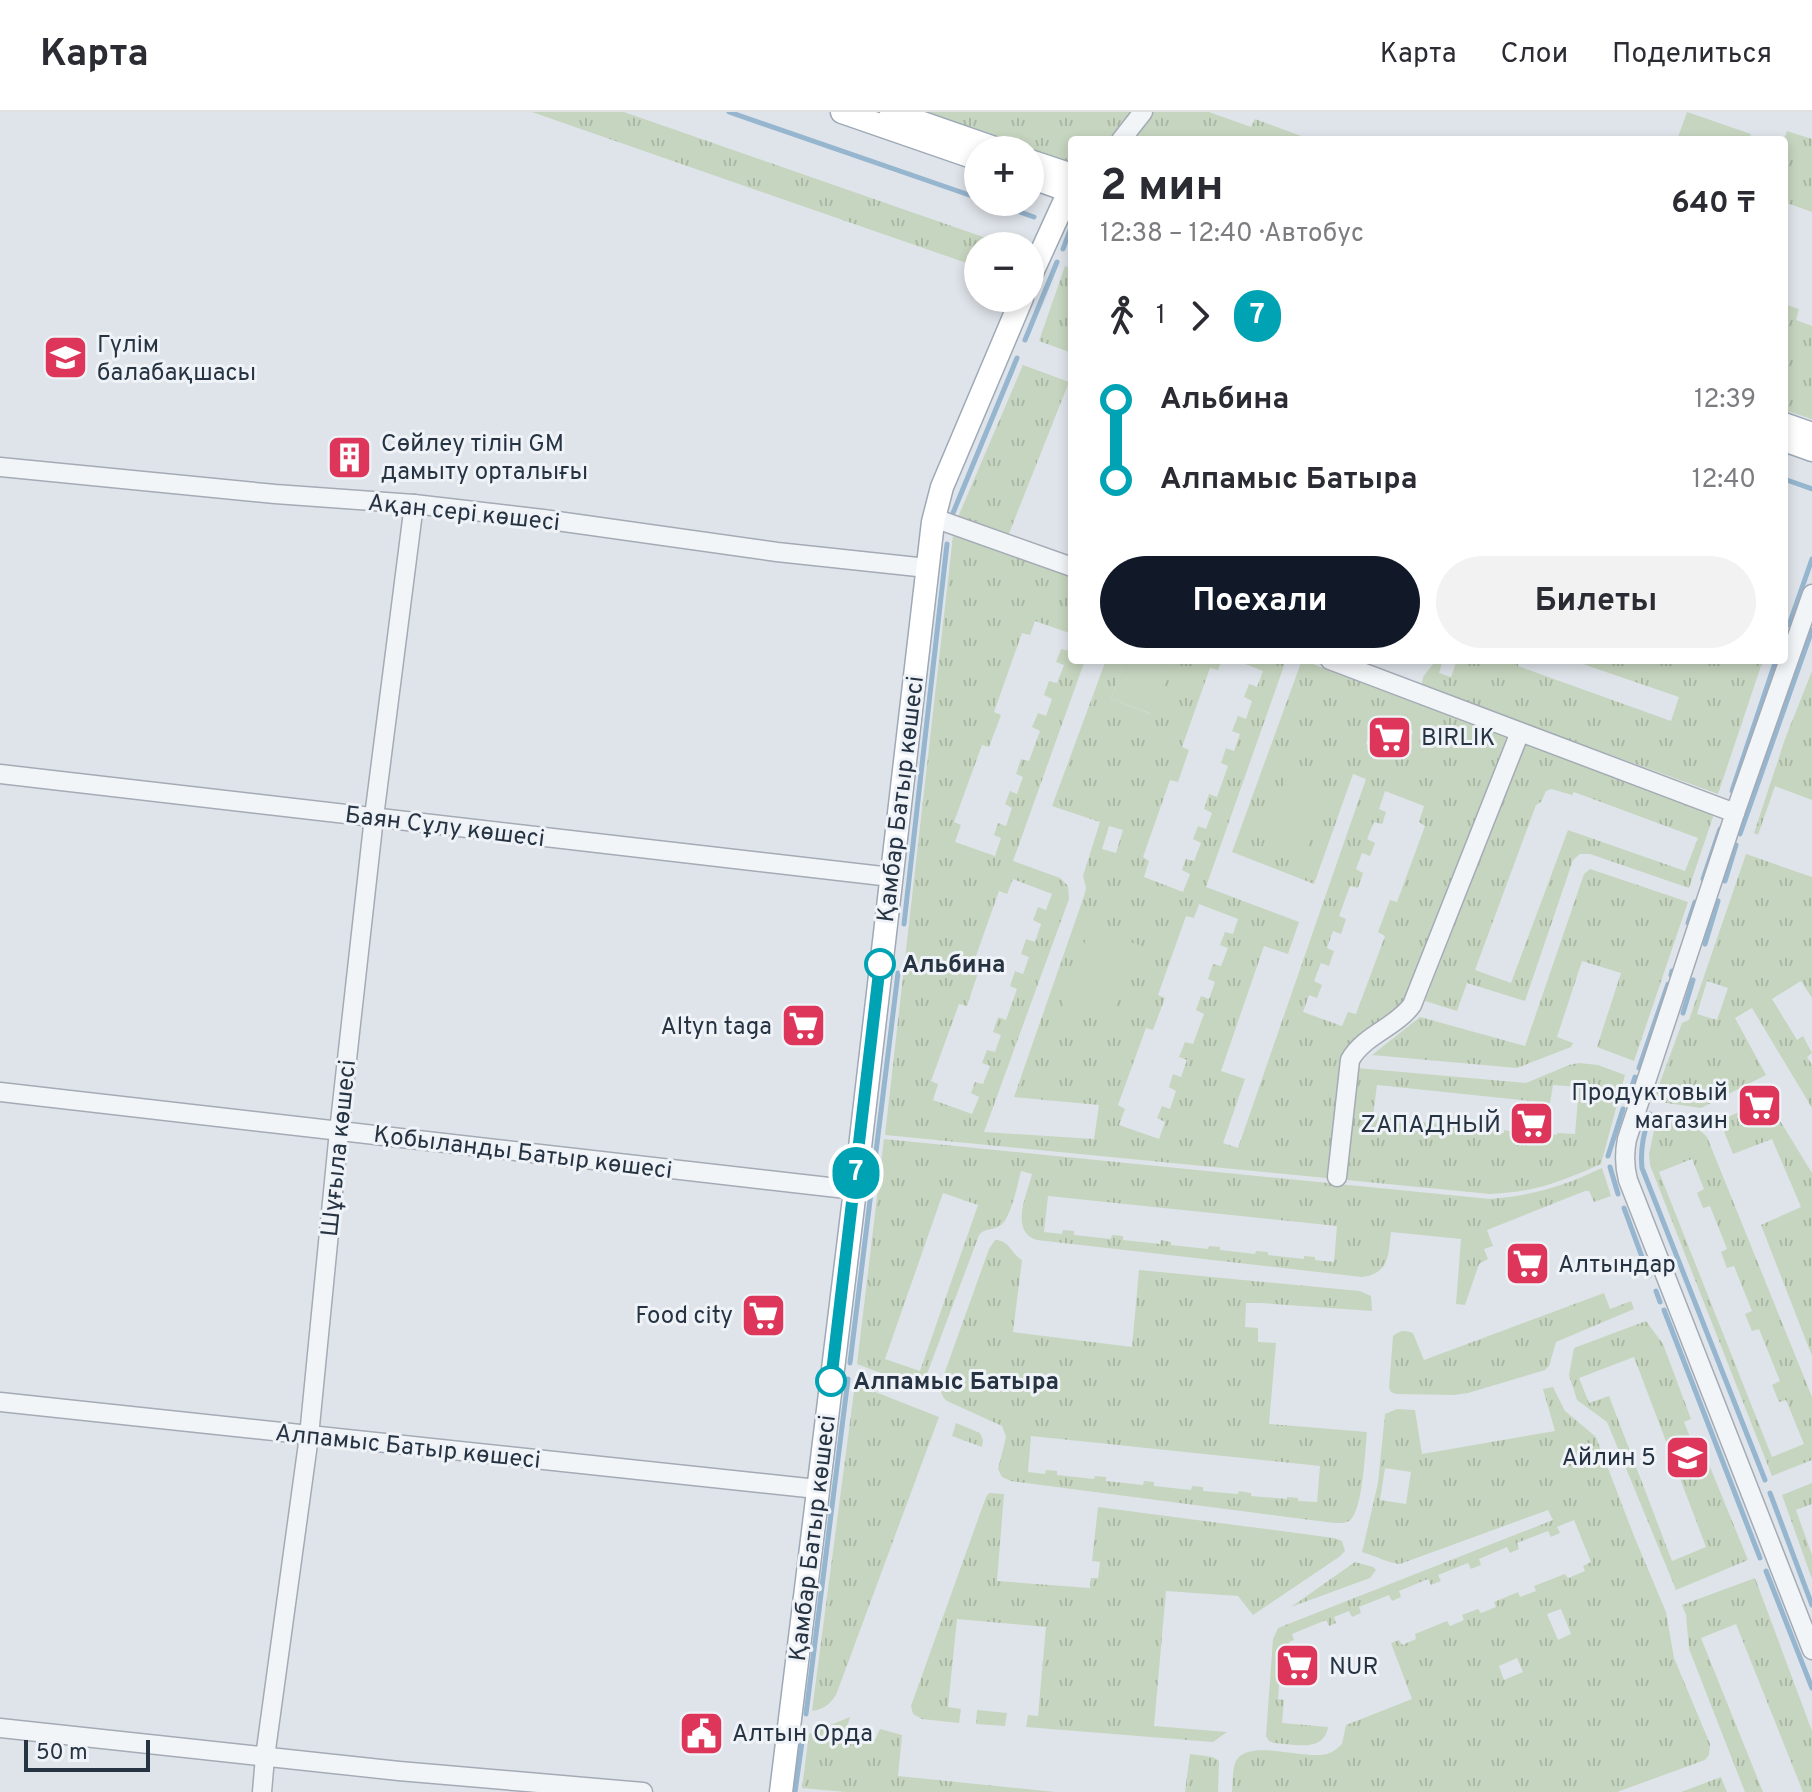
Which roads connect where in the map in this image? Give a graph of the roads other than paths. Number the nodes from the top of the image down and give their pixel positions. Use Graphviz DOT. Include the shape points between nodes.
graph roads {
  1 [pos="842,112"];
  2 [pos="891,112"];
  3 [pos="1143,112"];
  4 [pos="1124,136"];
  5 [pos="964,137"];
  6 [pos="964,154"];
  7 [pos="1044,170"];
  8 [pos="1044,180"];
  9 [pos="1068,184"];
  10 [pos="1068,185"];
  11 [pos="1068,193"];
  12 [pos="1044,246"];
  13 [pos="1016,312"];
  14 [pos="1788,425"];
  15 [pos="1812,434"];
  16 [pos="1788,441"];
  17 [pos="1812,450"];
  18 [pos="0,467"];
  19 [pos="414,504"];
  20 [pos="934,518"];
  21 [pos="1068,566"];
  22 [pos="927,568"];
  23 [pos="1812,594"];
  24 [pos="1788,662"];
  25 [pos="1341,664"];
  26 [pos="1787,664"];
  27 [pos="1520,732"];
  28 [pos="0,774"];
  29 [pos="1735,813"];
  30 [pos="374,817"];
  31 [pos="891,877"];
  32 [pos="0,1092"];
  33 [pos="339,1131"];
  34 [pos="1337,1177"];
  35 [pos="855,1190"];
  36 [pos="0,1402"];
  37 [pos="309,1436"];
  38 [pos="817,1489"];
  39 [pos="1812,1650"];
  40 [pos="0,1728"];
  41 [pos="265,1757"];
  42 [pos="262,1792"];
  43 [pos="643,1792"];
  44 [pos="781,1792"];
  1 -- 6 [label="main road"];
  2 -- 5 [label="main road"];
  3 -- 4 [label="street"];
  7 -- 9 [label="main road"];
  8 -- 10 [label="main road"];
  11 -- 12 [label="main road"];
  13 -- 20 [label="main road, Қамбар Батыр көшесі" via="942,487"];
  14 -- 15 [label="main road"];
  16 -- 17 [label="main road"];
  18 -- 19 [label="street, Ақан сері көшесі"];
  19 -- 22 [label="street, Ақан сері көшесі"];
  19 -- 30 [label="street, Шұғыла көшесі"];
  20 -- 21 [label="street"];
  20 -- 22 [label="main road, Қамбар Батыр көшесі"];
  22 -- 31 [label="main road, Қамбар Батыр көшесі"];
  23 -- 24 [label="street"];
  25 -- 27 [label="street"];
  26 -- 29 [label="street"];
  27 -- 29 [label="street"];
  27 -- 34 [label="street" via="1412,1005 1350,1060"];
  28 -- 30 [label="street, Баян Сұлу көшесі"];
  29 -- 39 [label="street" via="1627,1139 1624,1165"];
  30 -- 31 [label="street, Баян Сұлу көшесі"];
  30 -- 33 [label="street, Шұғыла көшесі"];
  31 -- 35 [label="main road, Қамбар Батыр көшесі"];
  32 -- 33 [label="street, Қобыланды Батыр көшесі"];
  33 -- 35 [label="street, Қобыланды Батыр көшесі"];
  33 -- 37 [label="street, Шұғыла көшесі"];
  35 -- 38 [label="main road, Қамбар Батыр көшесі"];
  36 -- 37 [label="street, Алпамыс Батыр көшесі"];
  37 -- 38 [label="street, Алпамыс Батыр көшесі"];
  37 -- 41 [label="street, Шұғыла көшесі"];
  38 -- 44 [label="main road, Қамбар Батыр көшесі"];
  40 -- 41 [label="street"];
  41 -- 42 [label="street, Шұғыла көшесі"];
  41 -- 43 [label="street"];
}
